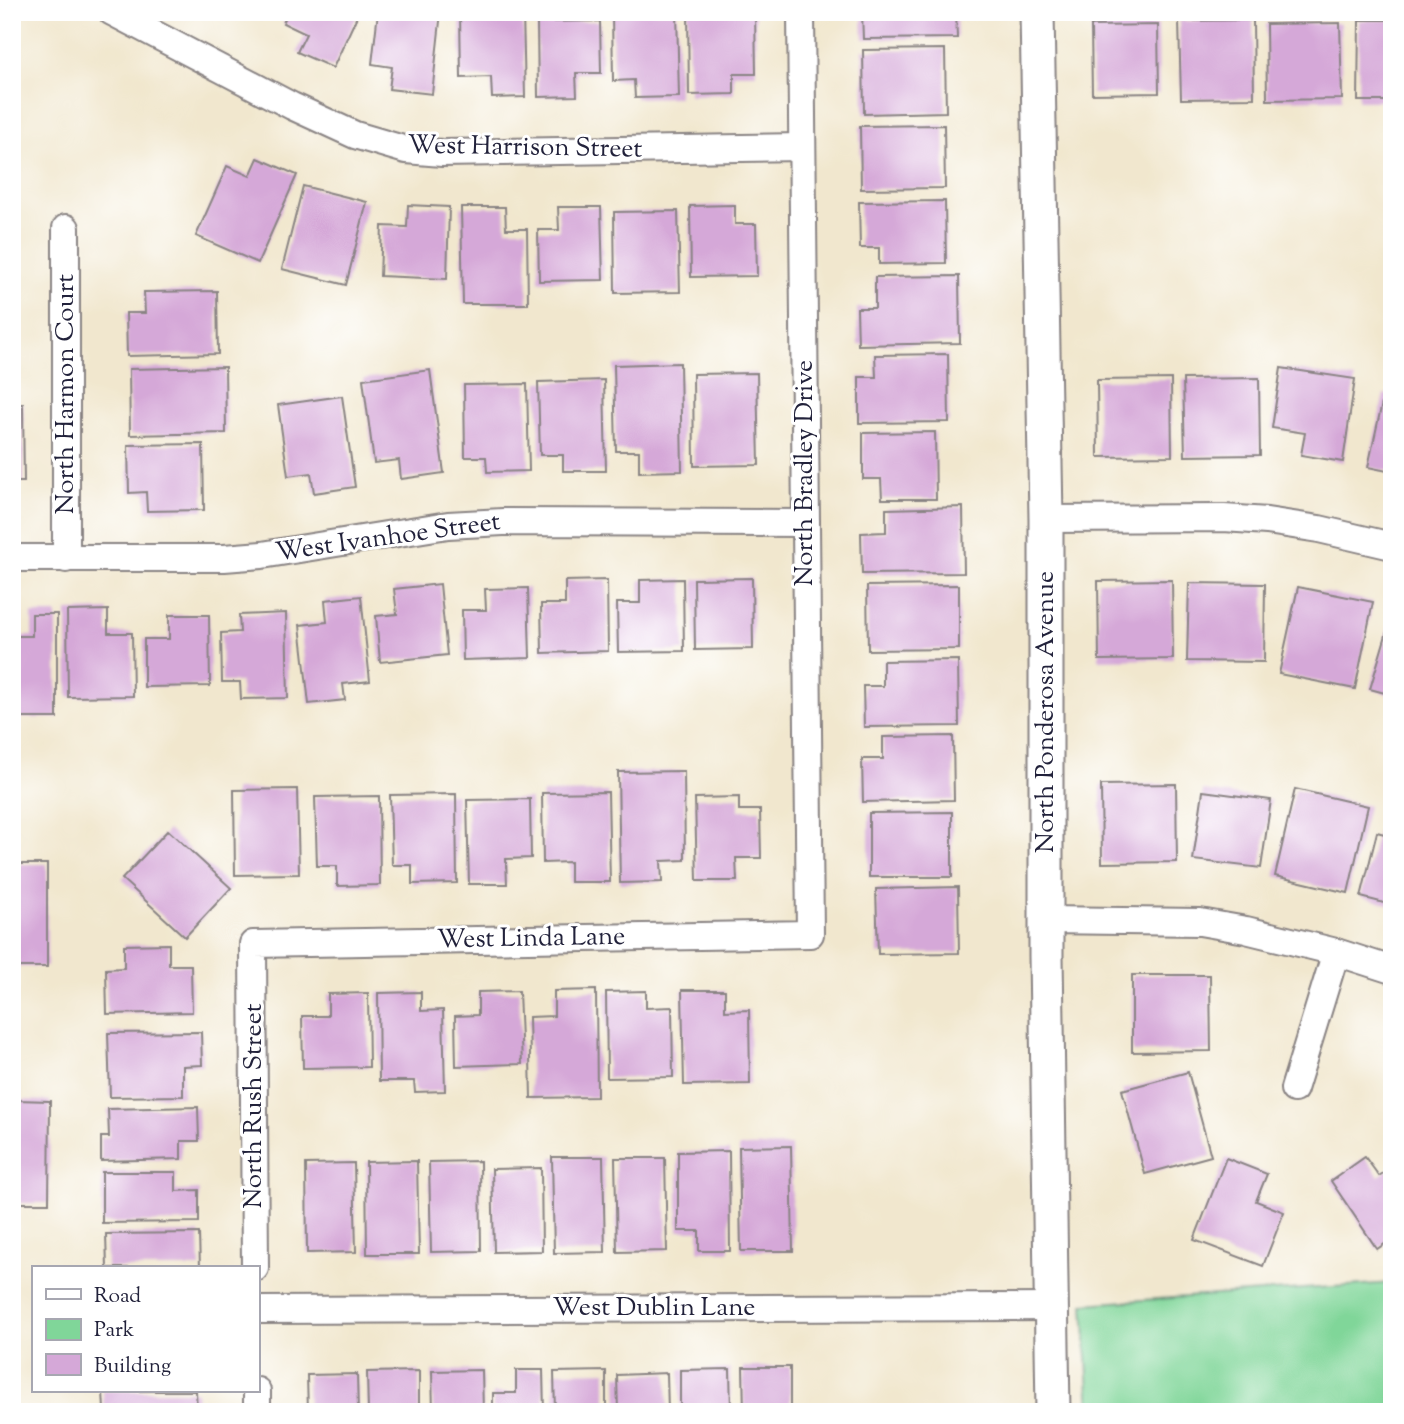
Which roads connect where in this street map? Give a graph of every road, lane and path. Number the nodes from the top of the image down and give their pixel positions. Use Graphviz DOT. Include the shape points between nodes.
graph roads {
  1 [pos="112,12"];
  2 [pos="801,12"];
  3 [pos="1037,12"];
  4 [pos="802,147"];
  5 [pos="66,229"];
  6 [pos="1046,519"];
  7 [pos="806,523"];
  8 [pos="1392,546"];
  9 [pos="12,558"];
  10 [pos="66,559"];
  11 [pos="1045,920"];
  12 [pos="810,934"];
  13 [pos="253,944"];
  14 [pos="1336,952"];
  15 [pos="1392,970"];
  16 [pos="1294,1089"];
  17 [pos="255,1266"];
  18 [pos="1051,1307"];
  19 [pos="259,1310"];
  20 [pos="257,1392"];
  21 [pos="257,1412"];
  22 [pos="1053,1412"];
  1 -- 4 [label="street, West Harrison Street" via="355,135 406,150"];
  2 -- 4 [label="street, North Bradley Drive"];
  3 -- 6 [label="street, North Ponderosa Avenue"];
  4 -- 7 [label="street, North Bradley Drive"];
  5 -- 10 [label="street, North Harmon Court"];
  6 -- 8 [label="street" via="1267,520"];
  6 -- 11 [label="street, North Ponderosa Avenue"];
  7 -- 10 [label="street, West Ivanhoe Street" via="503,522 448,525 262,555"];
  7 -- 12 [label="street, North Bradley Drive"];
  9 -- 10 [label="street, West Ivanhoe Street"];
  11 -- 14 [label="street" via="1200,922"];
  11 -- 18 [label="street, North Ponderosa Avenue"];
  12 -- 13 [label="street, West Linda Lane"];
  13 -- 17 [label="street, North Rush Street"];
  14 -- 15 [label="street"];
  14 -- 16 [label="street"];
  18 -- 19 [label="street, West Dublin Lane"];
  18 -- 22 [label="street, North Ponderosa Avenue"];
  20 -- 21 [label="street"];
}
